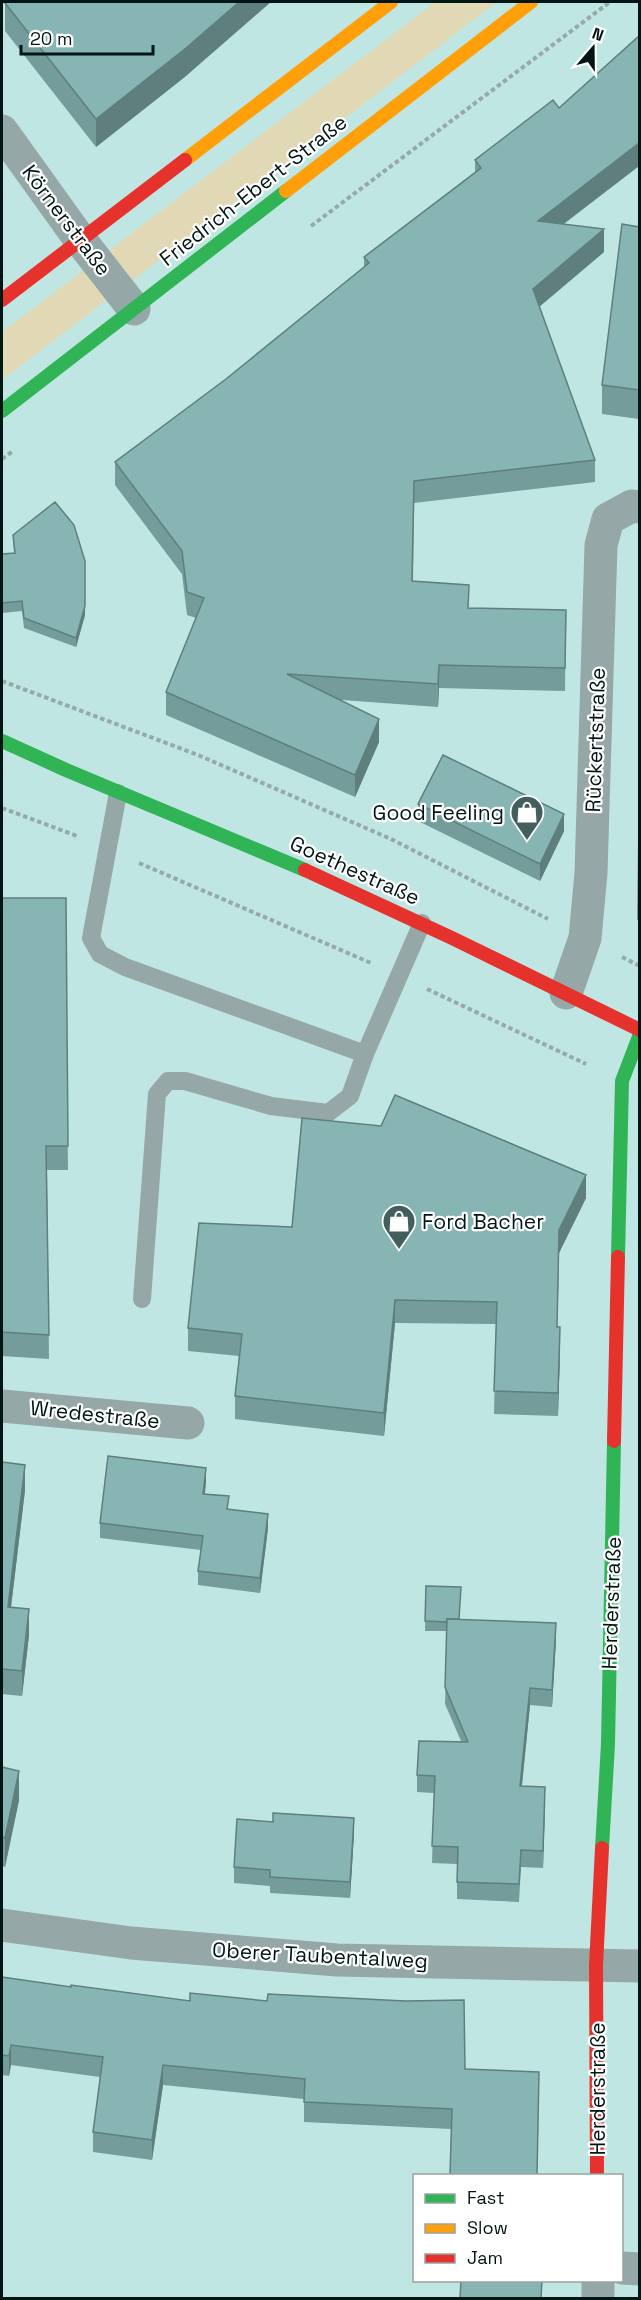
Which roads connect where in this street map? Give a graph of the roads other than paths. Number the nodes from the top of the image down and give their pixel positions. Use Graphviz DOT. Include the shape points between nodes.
graph roads {
  1 [pos="391,2"];
  2 [pos="531,2"];
  3 [pos="2,130"];
  4 [pos="81,241"];
  5 [pos="2,300"];
  6 [pos="134,309"];
  7 [pos="2,411"];
  8 [pos="639,507"];
  9 [pos="2,741"];
  10 [pos="2,754"];
  11 [pos="48,763"];
  12 [pos="117,792"];
  13 [pos="422,923"];
  14 [pos="566,993"];
  15 [pos="639,1032"];
  16 [pos="365,1054"];
  17 [pos="142,1299"];
  18 [pos="2,1406"];
  19 [pos="188,1423"];
  20 [pos="2,1925"];
  21 [pos="596,1965"];
  22 [pos="639,1966"];
  23 [pos="597,2174"];
  24 [pos="623,2268"];
  25 [pos="639,2269"];
  26 [pos="598,2282"];
  27 [pos="598,2298"];
  1 -- 4 [label="street"];
  2 -- 6 [label="street, Friedrich-Ebert-Straße"];
  3 -- 4 [label="street, Körnerstraße"];
  4 -- 5 [label="street"];
  4 -- 6 [label="street, Körnerstraße"];
  6 -- 7 [label="street, Friedrich-Ebert-Straße"];
  8 -- 14 [label="street, Rückertstraße" via="632,506 608,519 601,545 591,873 585,938"];
  9 -- 11 [label="street, Goethestraße"];
  10 -- 11 [label="street, Goethestraße"];
  11 -- 12 [label="street, Goethestraße"];
  12 -- 13 [label="street, Goethestraße"];
  12 -- 16 [label="lane" via="92,938 100,954 125,967"];
  13 -- 14 [label="street, Goethestraße"];
  13 -- 16 [label="lane"];
  14 -- 15 [label="street, Goethestraße"];
  15 -- 21 [label="street, Herderstraße" via="622,1081 608,1744"];
  16 -- 17 [label="lane" via="350,1096 328,1113 271,1106 185,1081 168,1081 158,1094"];
  18 -- 19 [label="street, Wredestraße"];
  20 -- 21 [label="street, Oberer Taubentalweg" via="131,1942 337,1960"];
  21 -- 22 [label="street, Oberer Taubentalweg"];
  21 -- 23 [label="street, Herderstraße"];
  24 -- 25 [label="street"];
  26 -- 27 [label="street"];
}
